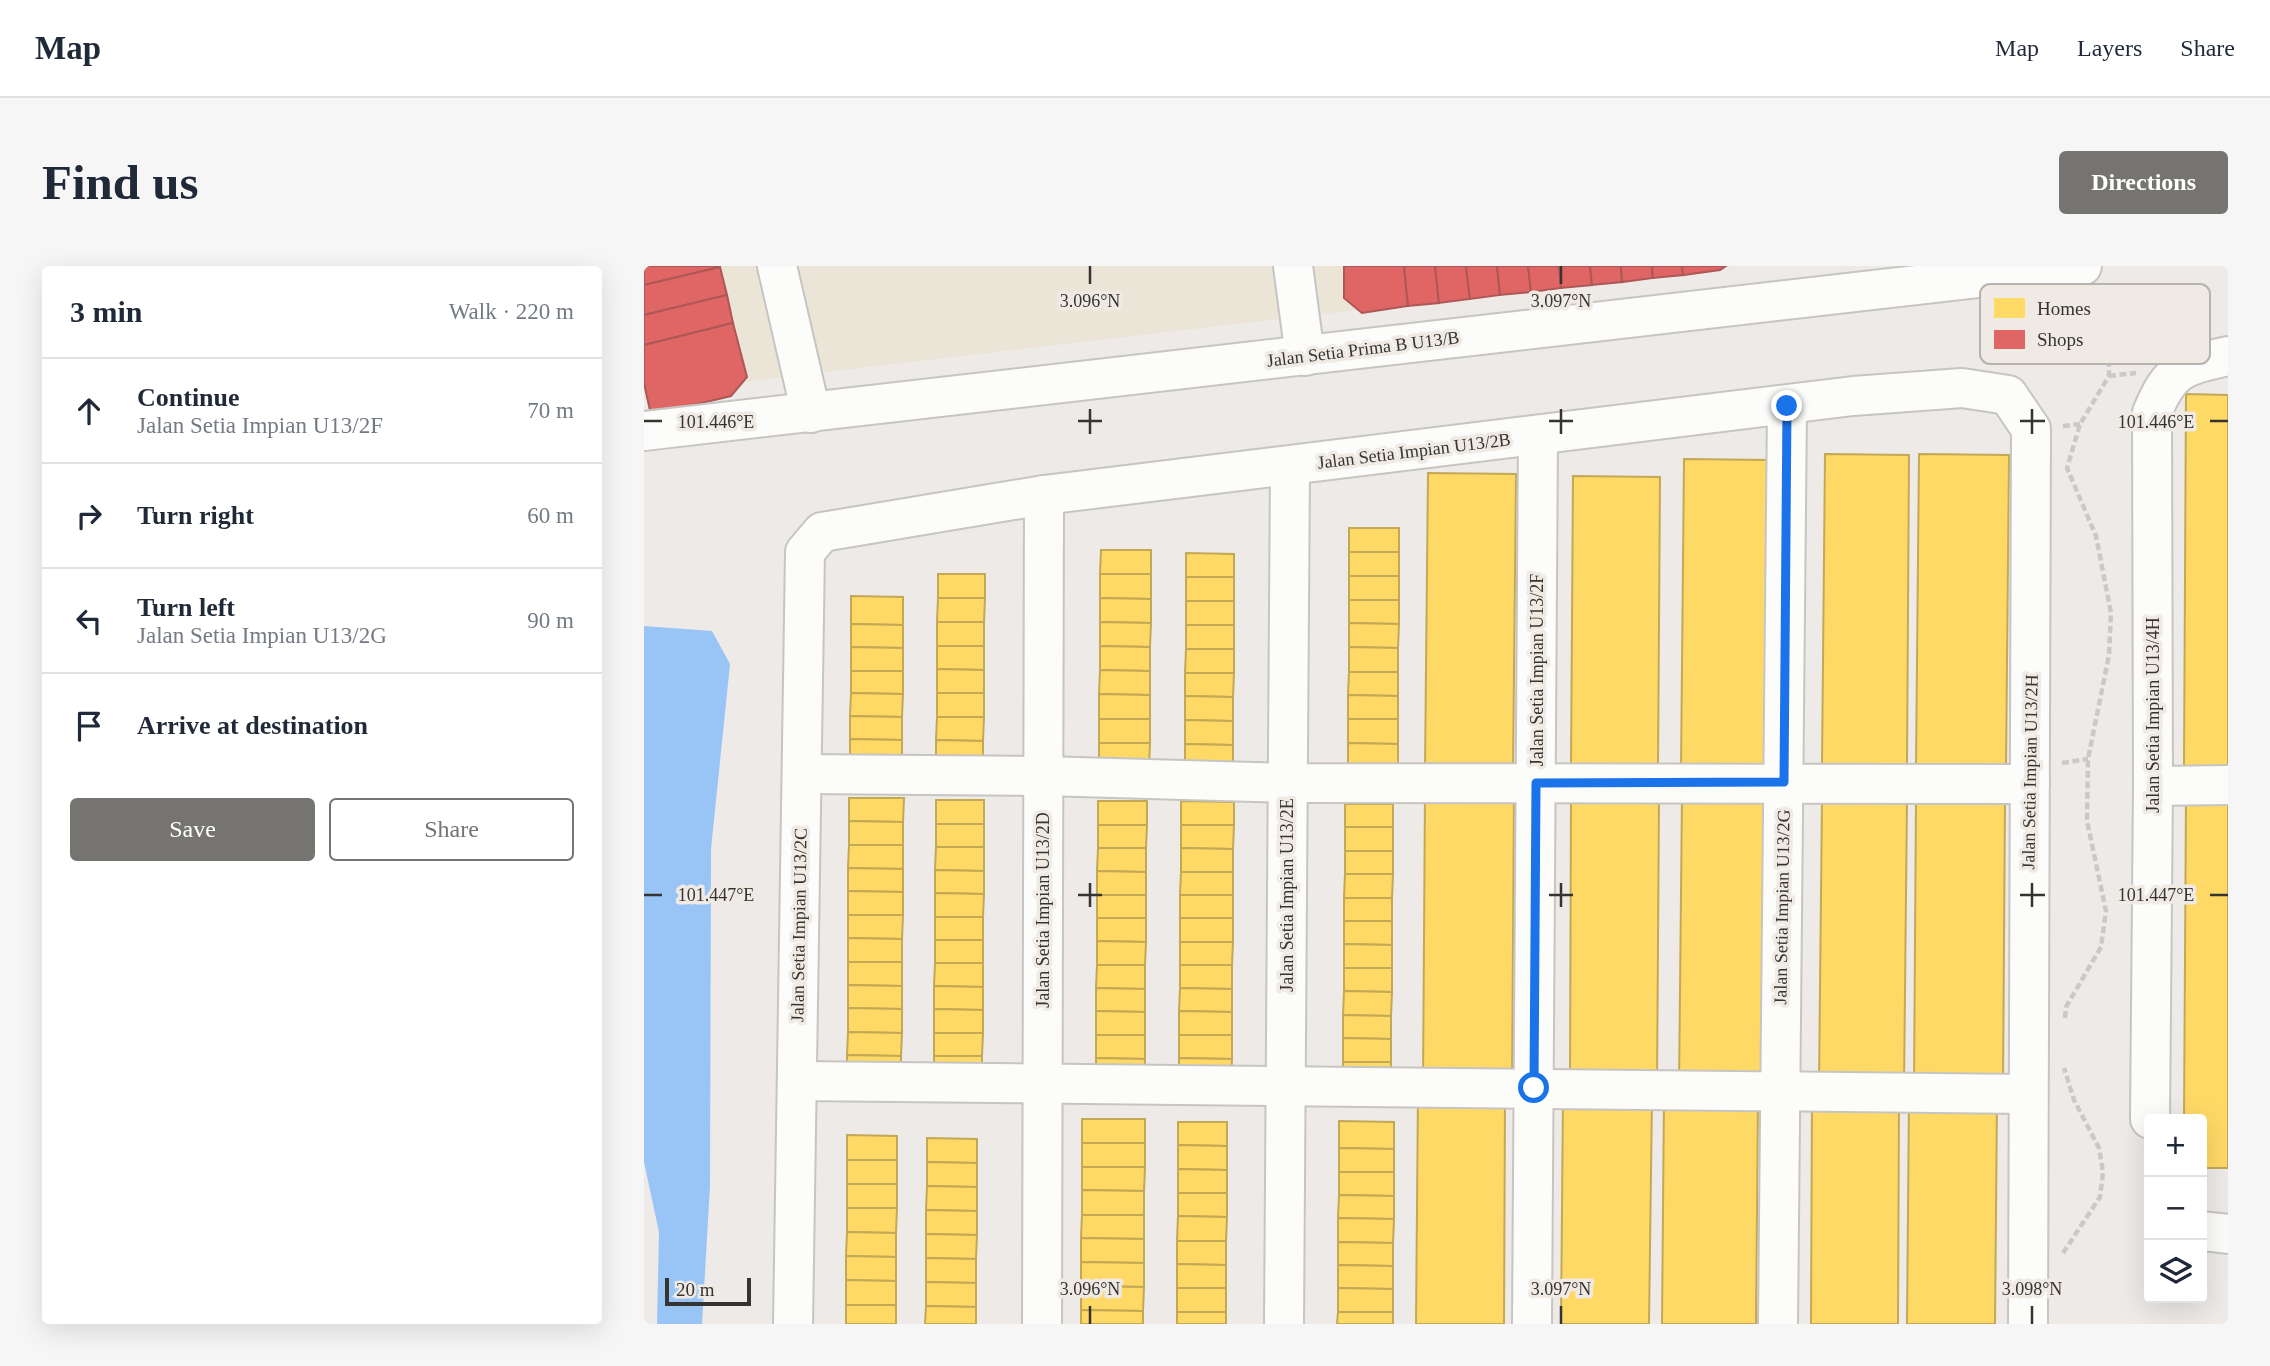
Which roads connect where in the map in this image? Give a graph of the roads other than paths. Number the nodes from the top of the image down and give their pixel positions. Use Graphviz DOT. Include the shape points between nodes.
graph roads {
  1 [pos="777,266"];
  2 [pos="1293,266"];
  3 [pos="2095,273"];
  4 [pos="1798,282"];
  5 [pos="1305,356"];
  6 [pos="2228,356"];
  7 [pos="2210,360"];
  8 [pos="2194,364"];
  9 [pos="2008,395"];
  10 [pos="1787,406"];
  11 [pos="811,413"];
  12 [pos="644,431"];
  13 [pos="1538,436"];
  14 [pos="1290,466"];
  15 [pos="1044,495"];
  16 [pos="822,532"];
  17 [pos="802,774"];
  18 [pos="1043,776"];
  19 [pos="1784,782"];
  20 [pos="1288,783"];
  21 [pos="1536,783"];
  22 [pos="2031,784"];
  23 [pos="2228,785"];
  24 [pos="2154,786"];
  25 [pos="797,1081"];
  26 [pos="1043,1083"];
  27 [pos="1286,1086"];
  28 [pos="1534,1088"];
  29 [pos="1781,1091"];
  30 [pos="2027,1094"];
  31 [pos="2150,1114"];
  32 [pos="2207,1232"];
  33 [pos="2228,1234"];
  34 [pos="793,1324"];
  35 [pos="1042,1324"];
  36 [pos="1284,1324"];
  37 [pos="1532,1324"];
  38 [pos="1778,1324"];
  39 [pos="2028,1324"];
  1 -- 11 [label="street"];
  2 -- 5 [label="street"];
  3 -- 4 [label="street, Jalan Setia Prima B U13/B"];
  4 -- 5 [label="street, Jalan Setia Prima B U13/B"];
  5 -- 11 [label="street, Jalan Setia Prima B U13/B"];
  6 -- 7 [label="street, Jalan Setia Impian U13/4H"];
  8 -- 24 [label="street, Jalan Setia Impian U13/4H" via="2163,386 2152,413"];
  9 -- 10 [label="street, Jalan Setia Impian U13/2B" via="1962,388"];
  9 -- 22 [label="street, Jalan Setia Impian U13/2H" via="2031,429"];
  10 -- 13 [label="street, Jalan Setia Impian U13/2B"];
  10 -- 19 [label="street, Jalan Setia Impian U13/2G"];
  11 -- 12 [label="street, Jalan Setia Prima B U13/B"];
  13 -- 14 [label="street, Jalan Setia Impian U13/2B"];
  13 -- 21 [label="street, Jalan Setia Impian U13/2F"];
  14 -- 15 [label="street, Jalan Setia Impian U13/2B"];
  14 -- 20 [label="street, Jalan Setia Impian U13/2E"];
  15 -- 16 [label="street, Jalan Setia Impian U13/2B"];
  15 -- 18 [label="street, Jalan Setia Impian U13/2D"];
  16 -- 17 [label="street, Jalan Setia Impian U13/2C" via="805,552"];
  17 -- 18 [label="street"];
  17 -- 25 [label="street, Jalan Setia Impian U13/2C"];
  18 -- 20 [label="street"];
  18 -- 26 [label="street, Jalan Setia Impian U13/2D"];
  19 -- 21 [label="street"];
  19 -- 22 [label="street"];
  19 -- 29 [label="street, Jalan Setia Impian U13/2G"];
  20 -- 21 [label="street"];
  20 -- 27 [label="street, Jalan Setia Impian U13/2E"];
  21 -- 28 [label="street, Jalan Setia Impian U13/2F"];
  22 -- 30 [label="street, Jalan Setia Impian U13/2H"];
  23 -- 24 [label="street"];
  24 -- 31 [label="street, Jalan Setia Impian U13/4H"];
  25 -- 26 [label="street"];
  25 -- 34 [label="street, Jalan Setia Impian U13/2C"];
  26 -- 27 [label="street"];
  26 -- 35 [label="street, Jalan Setia Impian U13/2D"];
  27 -- 28 [label="street"];
  27 -- 36 [label="street, Jalan Setia Impian U13/2E"];
  28 -- 29 [label="street"];
  28 -- 37 [label="street, Jalan Setia Impian U13/2F"];
  29 -- 30 [label="street"];
  29 -- 38 [label="street, Jalan Setia Impian U13/2G"];
  30 -- 39 [label="street, Jalan Setia Impian U13/2H"];
  32 -- 33 [label="street"];
}
